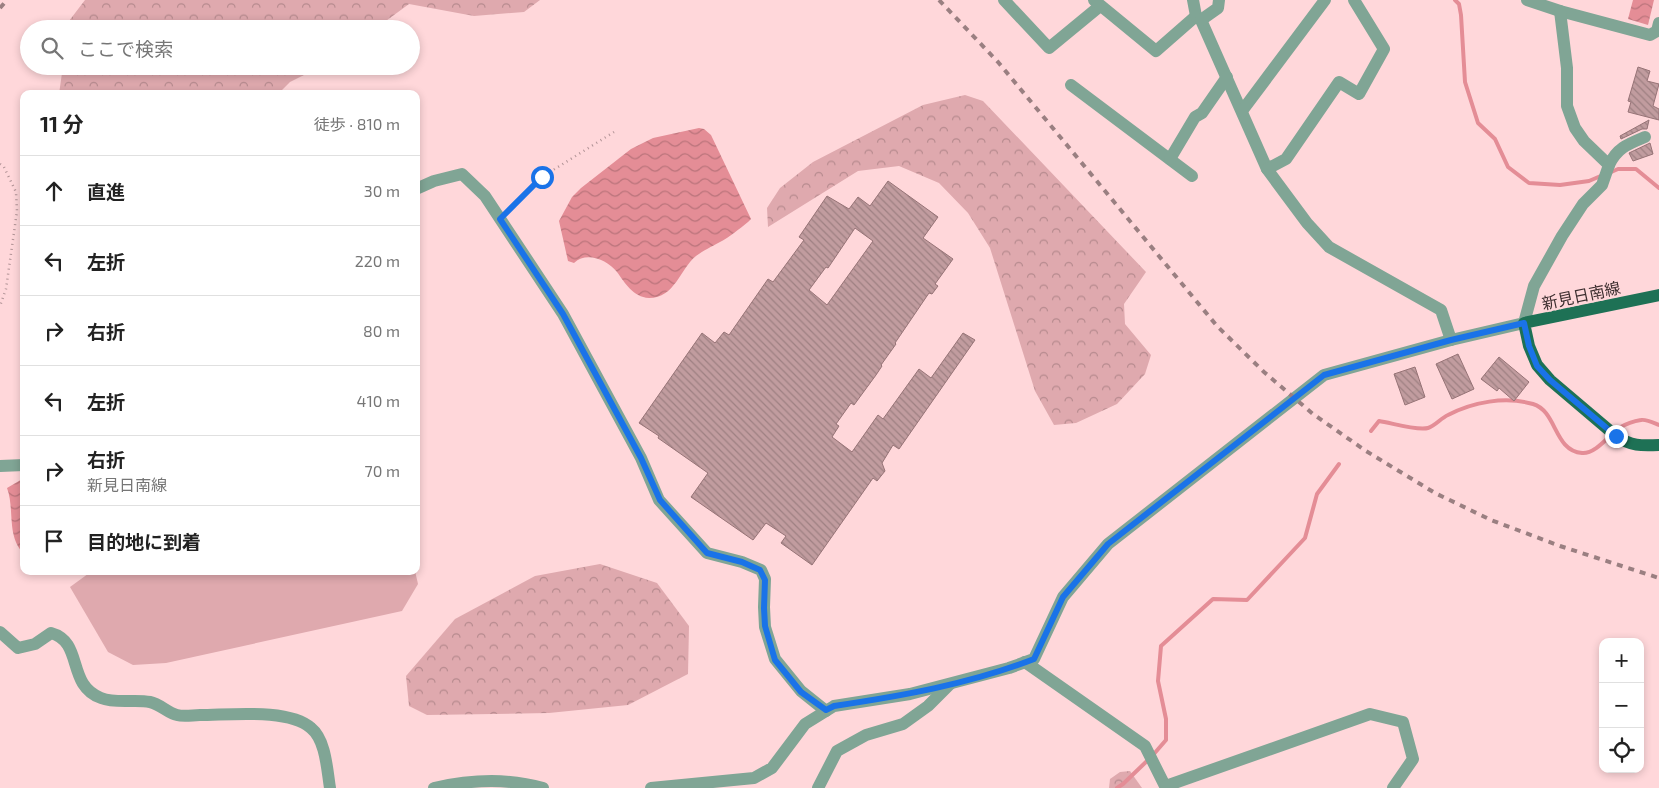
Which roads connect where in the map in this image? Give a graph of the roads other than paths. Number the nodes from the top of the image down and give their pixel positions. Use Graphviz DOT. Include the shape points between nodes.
graph roads {
  1 [pos="1004,0"];
  2 [pos="1192,0"];
  3 [pos="1219,0"];
  4 [pos="1325,0"];
  5 [pos="1354,0"];
  6 [pos="1527,0"];
  7 [pos="1097,3"];
  8 [pos="1560,11"];
  9 [pos="1199,18"];
  10 [pos="1659,23"];
  11 [pos="1227,77"];
  12 [pos="1071,85"];
  13 [pos="1242,111"];
  14 [pos="1644,137"];
  15 [pos="1170,159"];
  16 [pos="1609,165"];
  17 [pos="1268,169"];
  18 [pos="1192,176"];
  19 [pos="420,187"];
  20 [pos="1659,296"];
  21 [pos="1524,323"];
  22 [pos="1451,340"];
  23 [pos="1659,445"];
  24 [pos="20,465"];
  25 [pos="0,466"];
  26 [pos="0,632"];
  27 [pos="1025,662"];
  28 [pos="951,684"];
  29 [pos="826,710"];
  30 [pos="1166,787"];
  31 [pos="330,788"];
  32 [pos="434,788"];
  33 [pos="542,788"];
  34 [pos="651,788"];
  35 [pos="818,788"];
  36 [pos="1393,788"];
  1 -- 7 [label="street" via="1050,48"];
  2 -- 9 [label="street"];
  3 -- 9 [label="street" via="1218,8"];
  4 -- 13 [label="street"];
  5 -- 17 [label="street" via="1384,50 1358,94 1339,82 1286,159"];
  6 -- 8 [label="street"];
  7 -- 9 [label="street" via="1156,51"];
  8 -- 10 [label="street" via="1650,35"];
  8 -- 16 [label="street" via="1572,121 1584,141"];
  9 -- 11 [label="street"];
  11 -- 13 [label="street"];
  11 -- 15 [label="street" via="1202,113 1195,117"];
  12 -- 15 [label="street"];
  13 -- 17 [label="street"];
  14 -- 16 [label="street" via="1626,145 1614,155"];
  15 -- 18 [label="street"];
  16 -- 21 [label="street" via="1602,185 1583,204 1534,286"];
  17 -- 22 [label="street" via="1307,223 1329,247 1441,310"];
  19 -- 29 [label="street" via="462,174 485,196 563,314 641,458 660,500 707,553 760,570 765,580 765,626 775,660 801,692"];
  20 -- 21 [label="main road, 新見日南線"];
  21 -- 22 [label="street"];
  21 -- 23 [label="main road, 新見日南線" via="1537,366 1550,380 1627,443"];
  22 -- 27 [label="street" via="1324,375 1108,544 1063,597 1034,659"];
  24 -- 25 [label="street"];
  26 -- 31 [label="street" via="18,648 35,644 51,634 61,636 70,646 77,672 87,689 101,698 151,702 178,715 264,714 294,718 312,728 324,749"];
  27 -- 28 [label="street"];
  27 -- 30 [label="street" via="1145,746"];
  28 -- 29 [label="street"];
  28 -- 35 [label="street" via="903,724 866,735 837,751"];
  29 -- 34 [label="street" via="805,724 772,768 754,778"];
  30 -- 36 [label="street" via="1370,714 1403,722 1414,759"];
  32 -- 33 [label="street" via="486,781 524,783"];
}
